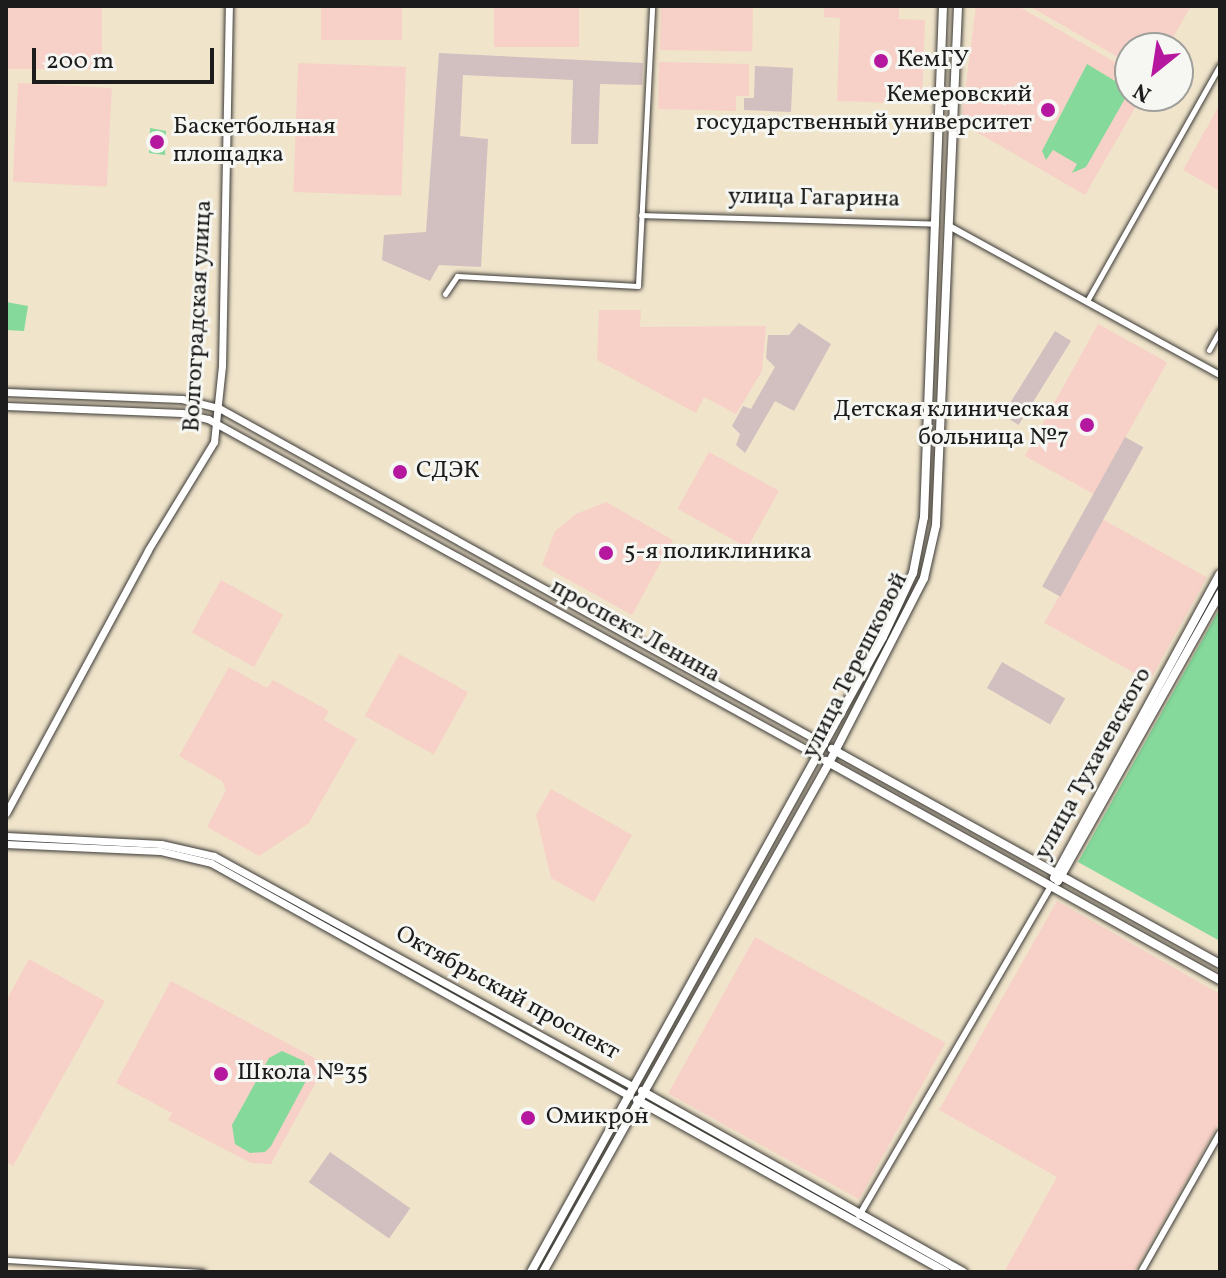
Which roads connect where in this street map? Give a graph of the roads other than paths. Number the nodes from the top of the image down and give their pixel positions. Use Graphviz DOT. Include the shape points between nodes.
graph roads {
  1 [pos="229,6"];
  2 [pos="652,6"];
  3 [pos="943,6"];
  4 [pos="958,6"];
  5 [pos="1220,65"];
  6 [pos="641,215"];
  7 [pos="936,224"];
  8 [pos="949,226"];
  9 [pos="445,294"];
  10 [pos="1087,301"];
  11 [pos="1220,330"];
  12 [pos="1209,350"];
  13 [pos="1220,375"];
  14 [pos="6,392"];
  15 [pos="6,406"];
  16 [pos="219,408"];
  17 [pos="217,423"];
  18 [pos="1220,574"];
  19 [pos="1220,593"];
  20 [pos="603,637"];
  21 [pos="633,638"];
  22 [pos="824,744"];
  23 [pos="836,751"];
  24 [pos="818,756"];
  25 [pos="829,763"];
  26 [pos="6,813"];
  27 [pos="6,836"];
  28 [pos="6,844"];
  29 [pos="1059,876"];
  30 [pos="1051,886"];
  31 [pos="1220,964"];
  32 [pos="1220,980"];
  33 [pos="632,1091"];
  34 [pos="642,1097"];
  35 [pos="1220,1133"];
  36 [pos="858,1218"];
  37 [pos="6,1260"];
  38 [pos="203,1272"];
  39 [pos="531,1272"];
  40 [pos="543,1272"];
  41 [pos="946,1272"];
  42 [pos="963,1272"];
  43 [pos="1141,1272"];
  1 -- 16 [label="main road, Волгоградская улица"];
  2 -- 6 [label="street"];
  3 -- 7 [label="main road, улица Терешковой"];
  4 -- 8 [label="main road, улица Терешковой"];
  5 -- 10 [label="street"];
  6 -- 7 [label="street, улица Гагарина"];
  6 -- 9 [label="street" via="638,286 457,276"];
  7 -- 8 [label="main road, улица Гагарина"];
  7 -- 22 [label="main road, улица Терешковой" via="920,546 903,597"];
  8 -- 10 [label="street, улица Гагарина"];
  8 -- 23 [label="main road, улица Терешковой" via="932,550 919,590"];
  10 -- 13 [label="street, улица Гагарина"];
  11 -- 12 [label="street"];
  14 -- 16 [label="main road, проспект Ленина" via="182,399"];
  15 -- 17 [label="main road, проспект Ленина" via="190,414"];
  16 -- 17 [label="main road, Волгоградская улица"];
  16 -- 21 [label="main road, проспект Ленина"];
  17 -- 20 [label="main road, проспект Ленина"];
  17 -- 26 [label="main road, Волгоградская улица" via="211,450 148,550"];
  18 -- 29 [label="main road, улица Тухачевского"];
  19 -- 29 [label="main road, улица Тухачевского"];
  20 -- 21 [label="main road" via="626,642"];
  20 -- 24 [label="main road, проспект Ленина"];
  21 -- 22 [label="main road, проспект Ленина"];
  22 -- 23 [label="main road, проспект Ленина"];
  22 -- 24 [label="main road, улица Терешковой"];
  23 -- 25 [label="main road, улица Терешковой"];
  23 -- 29 [label="main road, проспект Ленина"];
  24 -- 25 [label="main road, проспект Ленина"];
  24 -- 33 [label="main road, улица Терешковой"];
  25 -- 30 [label="main road, проспект Ленина"];
  25 -- 34 [label="main road, улица Терешковой"];
  27 -- 33 [label="main road, Октябрьский проспект" via="161,844 214,856"];
  28 -- 33 [label="main road, Октябрьский проспект" via="160,851 211,863"];
  29 -- 30 [label="main road, улица Тухачевского"];
  29 -- 31 [label="main road, проспект Ленина"];
  30 -- 32 [label="main road, проспект Ленина"];
  30 -- 36 [label="street"];
  33 -- 34 [label="main road, Октябрьский проспект"];
  33 -- 39 [label="main road, улица Терешковой"];
  34 -- 36 [label="main road, Октябрьский проспект"];
  34 -- 40 [label="main road, улица Терешковой"];
  35 -- 43 [label="street"];
  36 -- 41 [label="main road, Октябрьский проспект"];
  36 -- 42 [label="main road, Октябрьский проспект"];
  37 -- 38 [label="street"];
}
